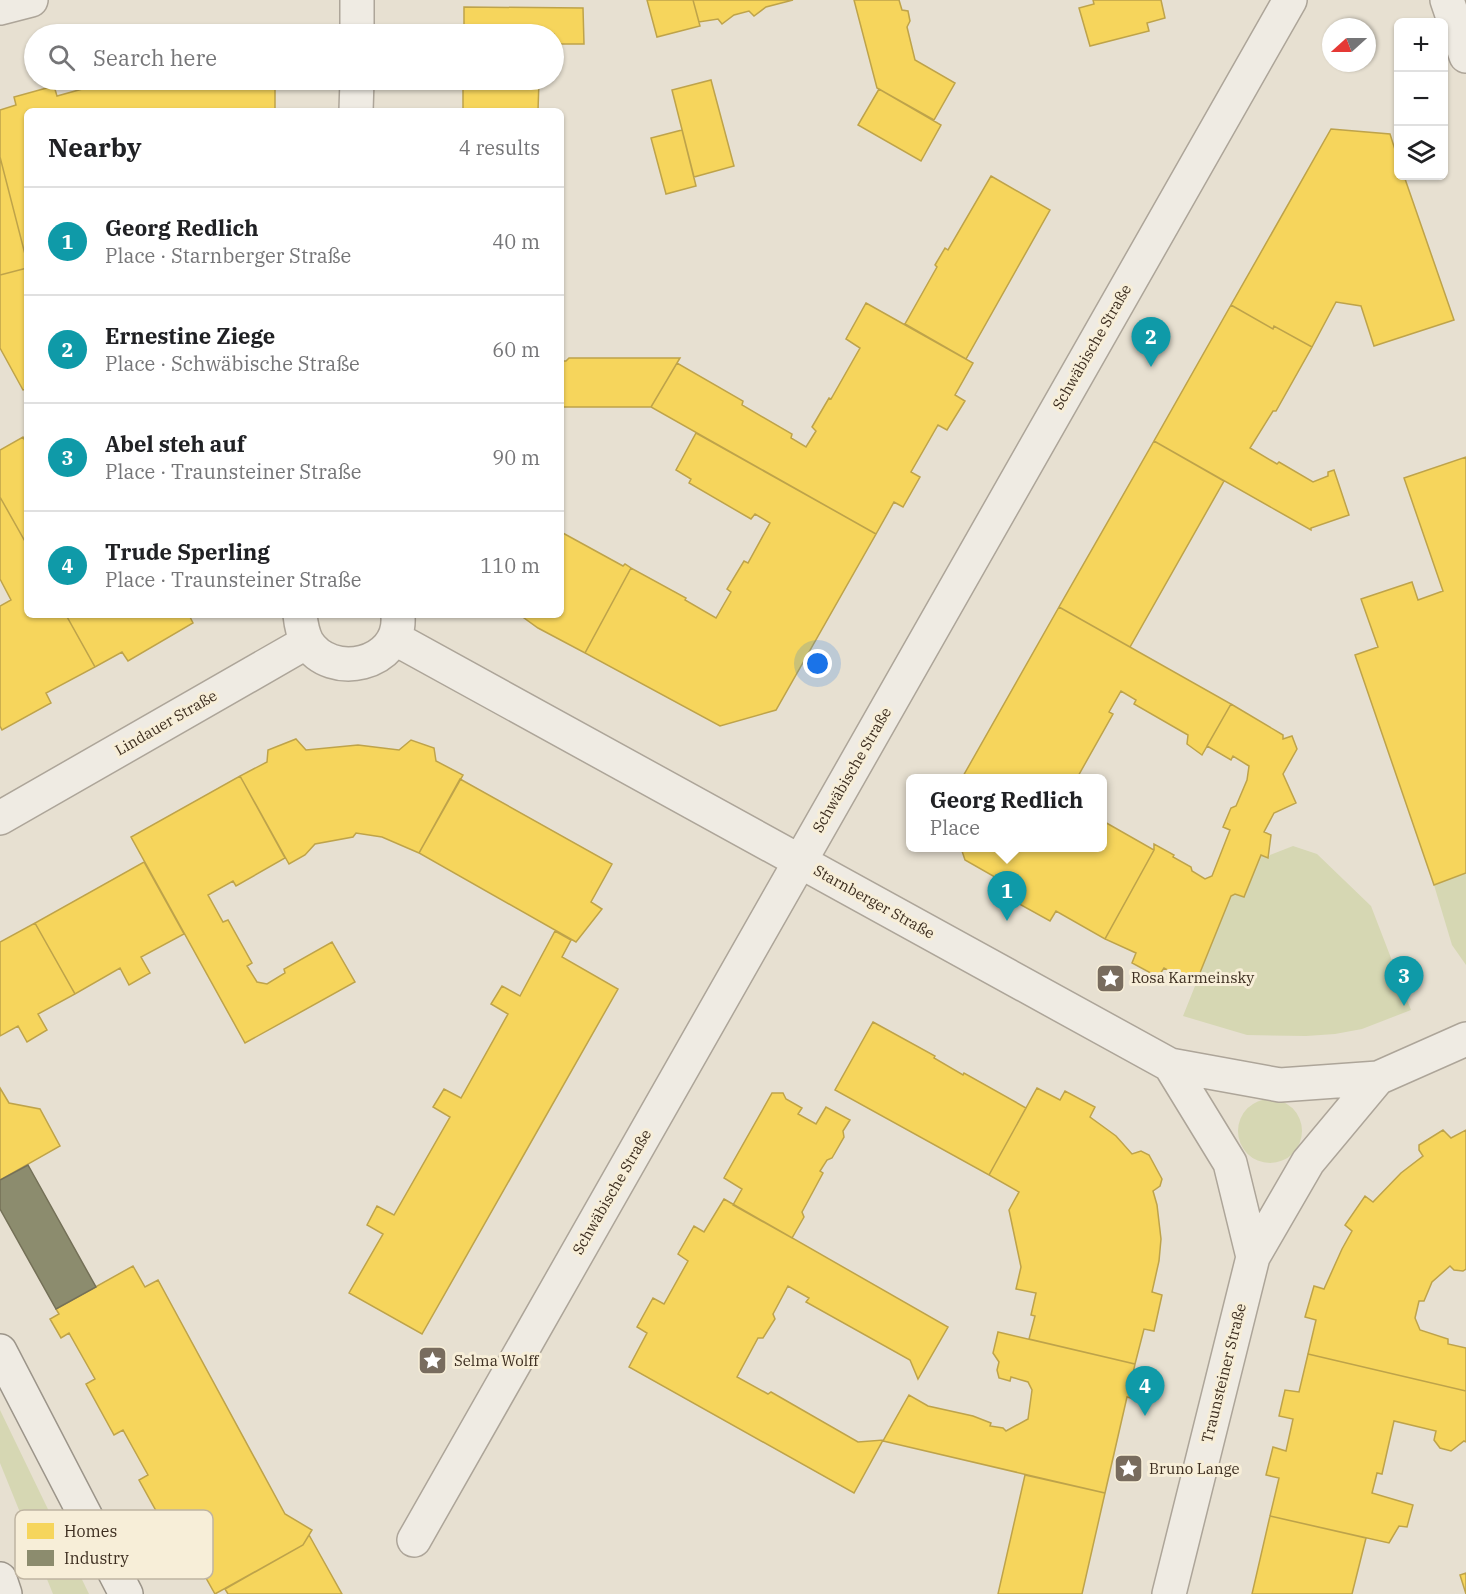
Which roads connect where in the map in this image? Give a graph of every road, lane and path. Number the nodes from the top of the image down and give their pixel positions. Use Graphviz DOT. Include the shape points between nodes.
graph roads {
  1 [pos="31,0"];
  2 [pos="357,0"];
  3 [pos="1290,0"];
  4 [pos="1447,0"];
  5 [pos="0,8"];
  6 [pos="357,24"];
  7 [pos="1466,56"];
  8 [pos="357,90"];
  9 [pos="356,108"];
  10 [pos="396,626"];
  11 [pos="304,628"];
  12 [pos="0,818"];
  13 [pos="799,861"];
  14 [pos="1466,1039"];
  15 [pos="1170,1065"];
  16 [pos="1378,1078"];
  17 [pos="1253,1257"];
  18 [pos="0,1351"];
  19 [pos="82,1510"];
  20 [pos="414,1540"];
  21 [pos="0,1579"];
  22 [pos="118,1579"];
  23 [pos="4,1594"];
  24 [pos="126,1594"];
  25 [pos="1169,1594"];
  1 -- 5 [label="street"];
  2 -- 6 [label="street"];
  3 -- 13 [label="street, Schwäbische Straße"];
  4 -- 7 [label="street"];
  8 -- 9 [label="street"];
  10 -- 11 [label="street, Starnberger Straße" via="384,650 373,659 352,664 330,661 317,653"];
  10 -- 13 [label="street, Starnberger Straße"];
  11 -- 12 [label="street, Lindauer Straße"];
  13 -- 15 [label="street, Starnberger Straße"];
  13 -- 20 [label="street, Schwäbische Straße"];
  14 -- 16 [label="street, Traunsteiner Straße"];
  15 -- 16 [label="street, Starnberger Straße" via="1280,1085"];
  15 -- 17 [label="street, Traunsteiner Straße" via="1230,1163"];
  16 -- 17 [label="street, Traunsteiner Straße" via="1308,1162"];
  17 -- 25 [label="street, Traunsteiner Straße"];
  18 -- 19 [label="street"];
  21 -- 23 [label="street"];
  22 -- 24 [label="street"];
}
